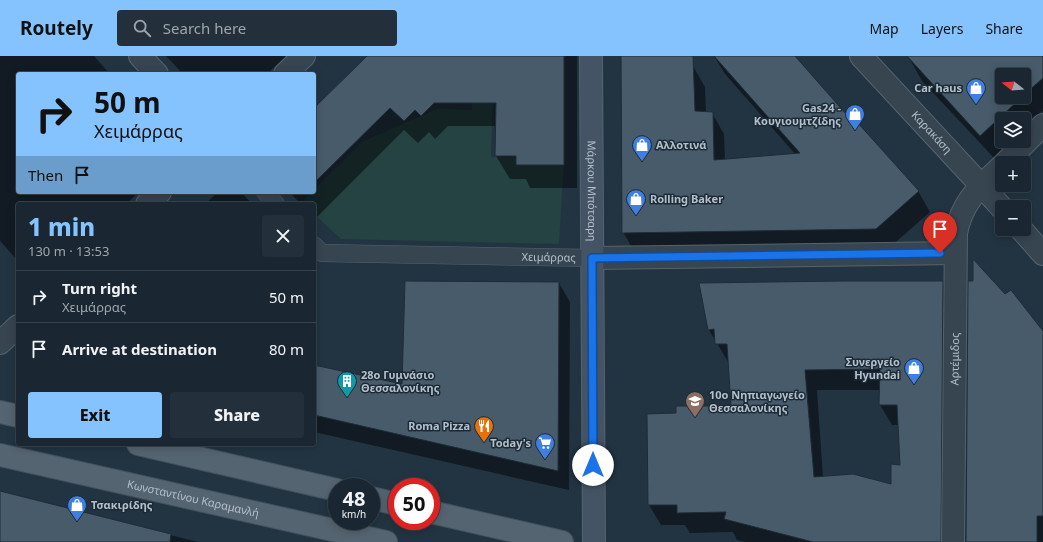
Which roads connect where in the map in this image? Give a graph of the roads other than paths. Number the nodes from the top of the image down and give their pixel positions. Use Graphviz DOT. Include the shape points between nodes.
graph roads {
  1 [pos="140,56"];
  2 [pos="304,56"];
  3 [pos="592,56"];
  4 [pos="861,56"];
  5 [pos="154,72"];
  6 [pos="287,72"];
  7 [pos="1043,125"];
  8 [pos="1043,150"];
  9 [pos="1012,156"];
  10 [pos="1022,156"];
  11 [pos="995,172"];
  12 [pos="982,185"];
  13 [pos="158,194"];
  14 [pos="267,194"];
  15 [pos="995,200"];
  16 [pos="149,202"];
  17 [pos="274,202"];
  18 [pos="1027,236"];
  19 [pos="316,247"];
  20 [pos="955,253"];
  21 [pos="1043,254"];
  22 [pos="592,258"];
  23 [pos="16,328"];
  24 [pos="0,343"];
  25 [pos="0,412"];
  26 [pos="16,416"];
  27 [pos="147,446"];
  28 [pos="0,455"];
  29 [pos="328,488"];
  30 [pos="440,514"];
  31 [pos="386,542"];
  32 [pos="562,542"];
  33 [pos="594,542"];
  34 [pos="953,542"];
  1 -- 5 [label="street"];
  2 -- 6 [label="street"];
  3 -- 22 [label="main road, Μάρκου Μπότσαρη"];
  4 -- 12 [label="street, Καρακάση"];
  7 -- 9 [label="street, Αρτέμιδος"];
  8 -- 10 [label="street"];
  11 -- 12 [label="street, Αρτέμιδος"];
  12 -- 15 [label="street, Καρακάση"];
  12 -- 20 [label="street, Αρτέμιδος" via="967,201 959,216"];
  13 -- 16 [label="street"];
  14 -- 17 [label="street"];
  18 -- 21 [label="street"];
  19 -- 22 [label="street, Χειμάρρας" via="322,254"];
  20 -- 22 [label="street, Χειμάρρας"];
  20 -- 34 [label="street, Αρτέμιδος"];
  22 -- 33 [label="main road, Μάρκου Μπότσαρη"];
  23 -- 24 [label="street"];
  25 -- 26 [label="main road"];
  27 -- 29 [label="main road"];
  28 -- 31 [label="main road, Κωνσταντίνου Καραμανλή"];
  30 -- 32 [label="main road"];
}
